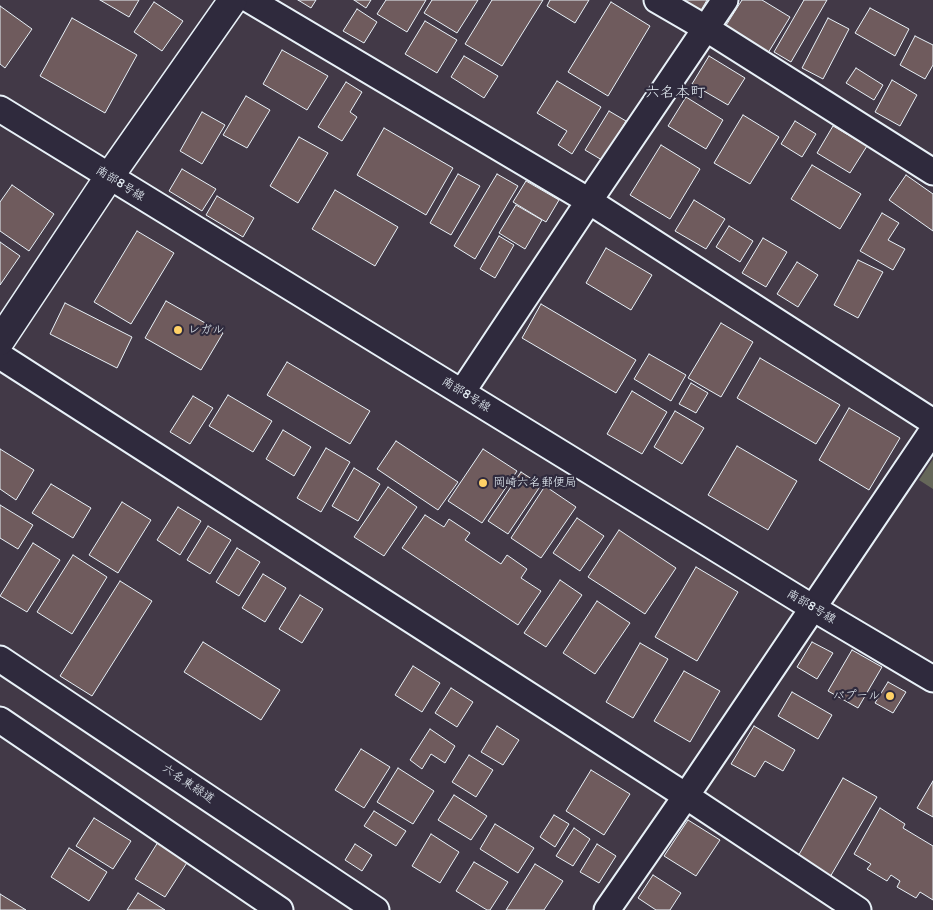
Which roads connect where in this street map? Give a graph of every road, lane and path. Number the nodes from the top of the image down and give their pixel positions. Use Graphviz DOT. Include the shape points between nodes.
graph roads {
  1 [pos="232,0"];
  2 [pos="250,0"];
  3 [pos="657,0"];
  4 [pos="726,0"];
  5 [pos="707,29"];
  6 [pos="0,109"];
  7 [pos="933,172"];
  8 [pos="109,177"];
  9 [pos="589,201"];
  10 [pos="0,341"];
  11 [pos="0,356"];
  12 [pos="462,392"];
  13 [pos="933,422"];
  14 [pos="933,430"];
  15 [pos="813,608"];
  16 [pos="0,659"];
  17 [pos="933,679"];
  18 [pos="0,720"];
  19 [pos="686,796"];
  20 [pos="280,910"];
  21 [pos="376,910"];
  22 [pos="607,910"];
  23 [pos="858,910"];
  1 -- 8 [label="street"];
  2 -- 9 [label="street"];
  3 -- 5 [label="street"];
  4 -- 5 [label="street"];
  5 -- 7 [label="street"];
  5 -- 9 [label="street"];
  6 -- 8 [label="street, 南部8号線"];
  8 -- 10 [label="street"];
  8 -- 12 [label="street, 南部8号線"];
  9 -- 12 [label="street"];
  9 -- 13 [label="street"];
  11 -- 19 [label="street"];
  12 -- 15 [label="street, 南部8号線"];
  14 -- 15 [label="street"];
  15 -- 17 [label="street, 南部8号線"];
  15 -- 19 [label="street"];
  16 -- 21 [label="street, 六名東緑道"];
  18 -- 20 [label="street"];
  19 -- 22 [label="street"];
  19 -- 23 [label="street"];
}
